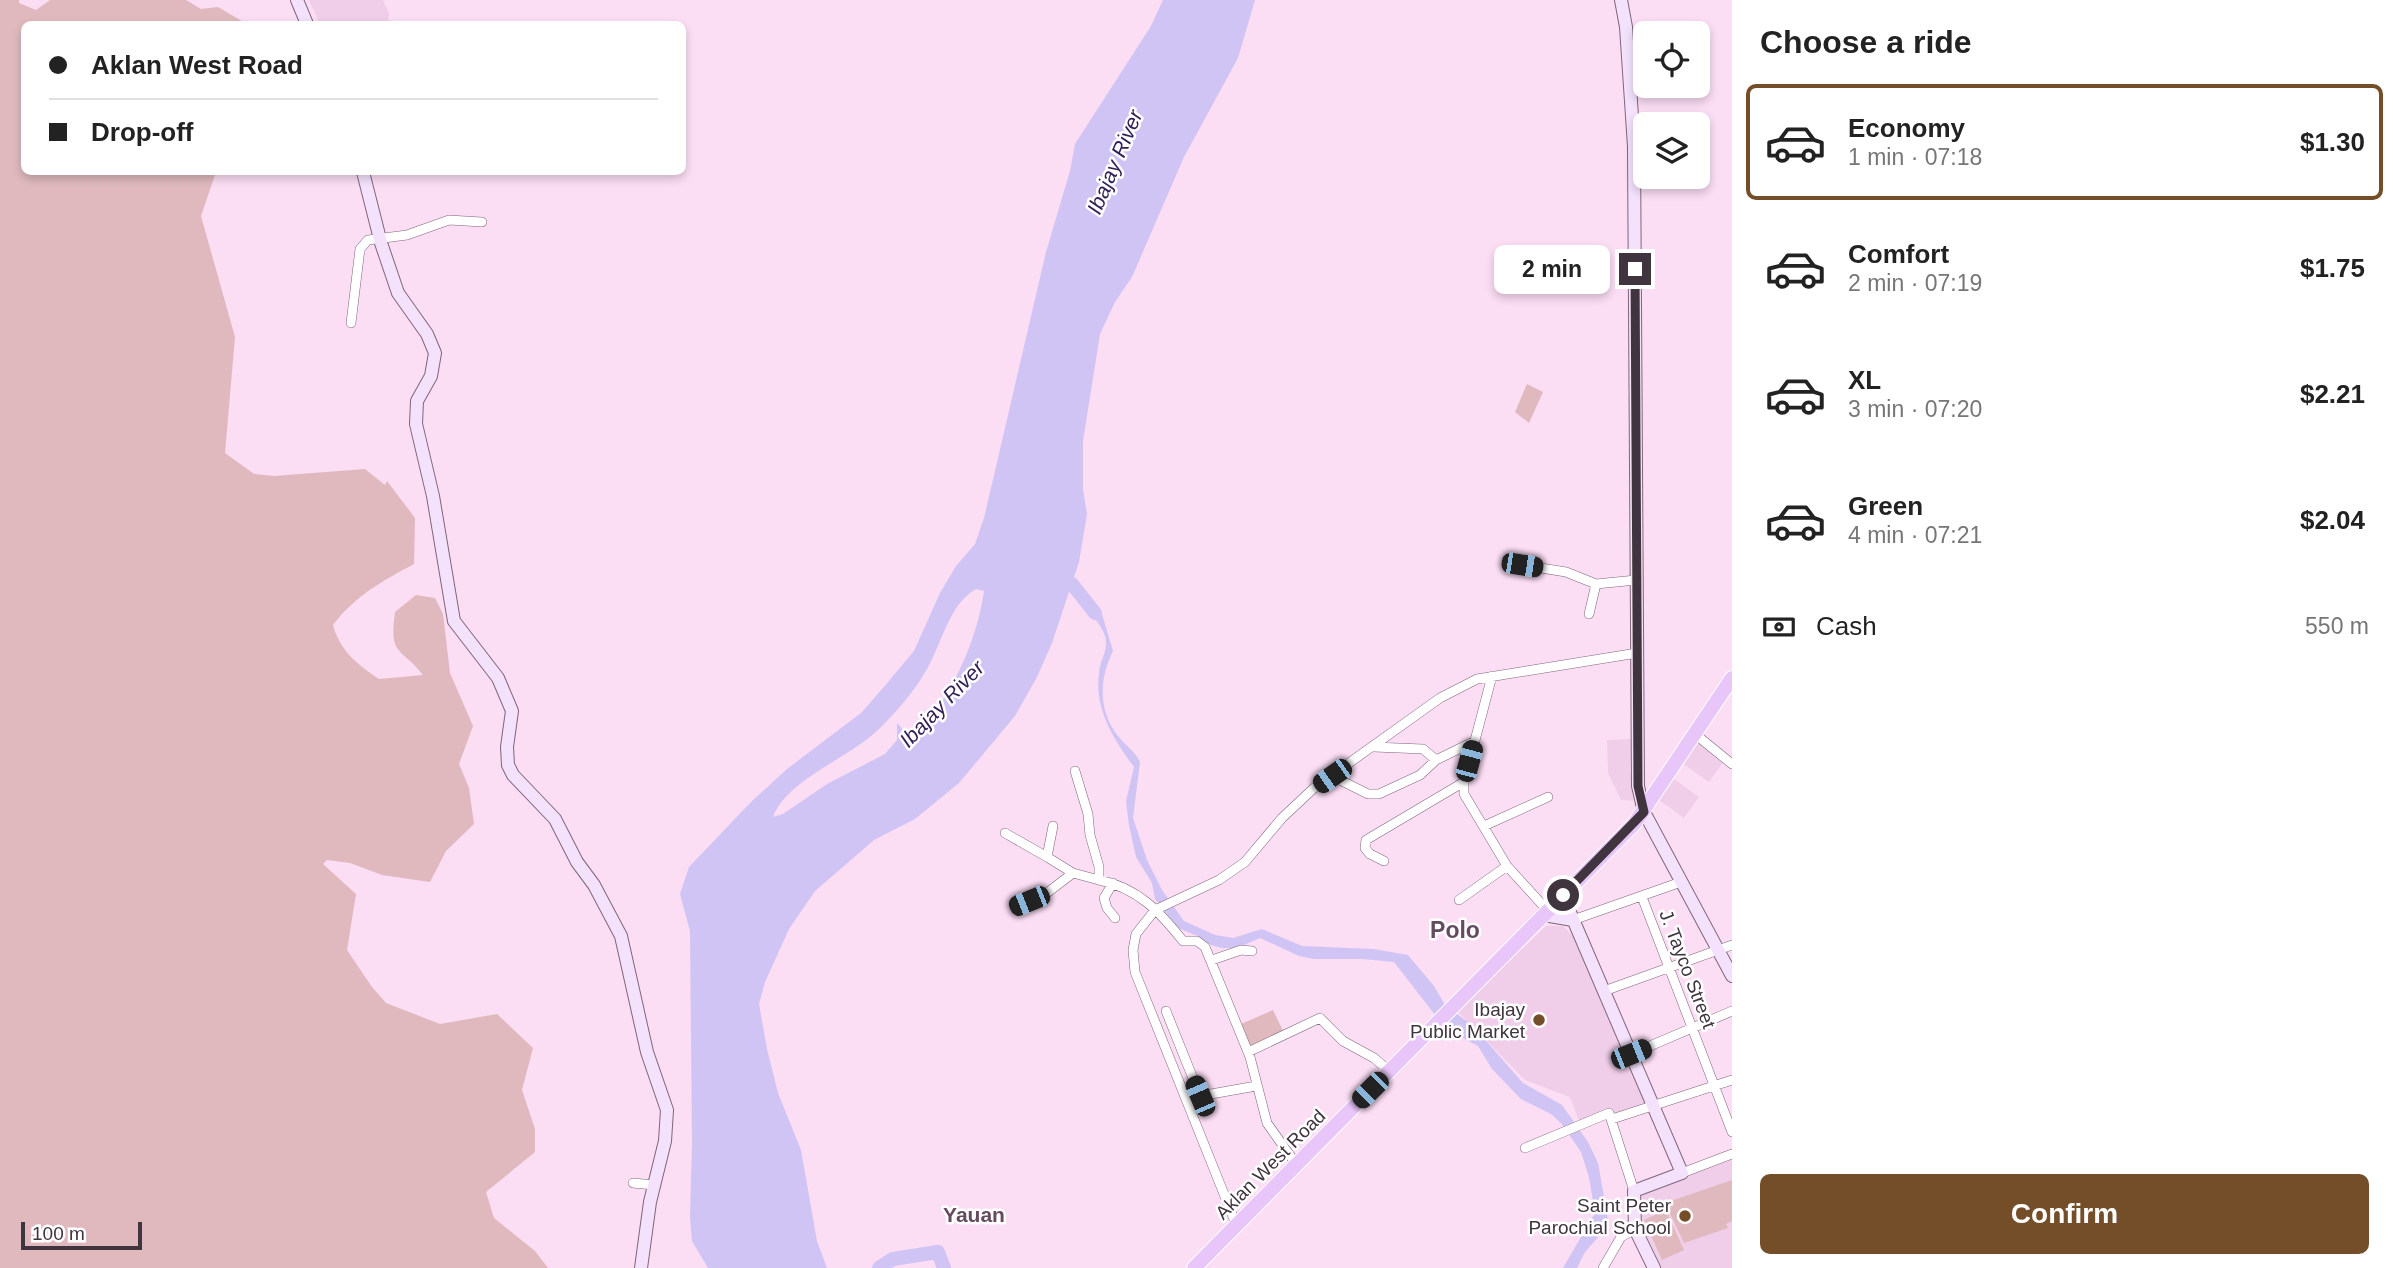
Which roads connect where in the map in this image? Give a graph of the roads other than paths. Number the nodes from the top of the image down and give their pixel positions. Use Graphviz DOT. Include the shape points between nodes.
graph roads {
  1 [pos="297,0"];
  2 [pos="1621,0"];
  3 [pos="306,21"];
  4 [pos="364,175"];
  5 [pos="482,222"];
  6 [pos="380,237"];
  7 [pos="351,323"];
  8 [pos="1522,565"];
  9 [pos="1636,580"];
  10 [pos="1596,584"];
  11 [pos="1590,614"];
  12 [pos="1637,653"];
  13 [pos="1492,676"];
  14 [pos="1732,678"];
  15 [pos="1695,734"];
  16 [pos="1475,741"];
  17 [pos="1372,747"];
  18 [pos="1436,760"];
  19 [pos="1732,764"];
  20 [pos="1076,771"];
  21 [pos="1332,776"];
  22 [pos="1464,782"];
  23 [pos="1548,797"];
  24 [pos="1644,812"];
  25 [pos="1053,826"];
  26 [pos="1484,826"];
  27 [pos="1005,833"];
  28 [pos="1047,857"];
  29 [pos="1384,861"];
  30 [pos="1507,866"];
  31 [pos="1073,873"];
  32 [pos="1100,880"];
  33 [pos="1681,882"];
  34 [pos="1113,883"];
  35 [pos="1563,895"];
  36 [pos="1642,897"];
  37 [pos="1459,900"];
  38 [pos="1016,907"];
  39 [pos="1155,910"];
  40 [pos="1546,913"];
  41 [pos="1115,918"];
  42 [pos="1573,919"];
  43 [pos="1732,945"];
  44 [pos="1718,950"];
  45 [pos="1252,951"];
  46 [pos="1212,960"];
  47 [pos="1669,968"];
  48 [pos="1732,976"];
  49 [pos="1605,991"];
  50 [pos="1166,1011"];
  51 [pos="1732,1011"];
  52 [pos="1692,1028"];
  53 [pos="1248,1052"];
  54 [pos="1631,1054"];
  55 [pos="1389,1071"];
  56 [pos="1732,1080"];
  57 [pos="1256,1086"];
  58 [pos="1714,1086"];
  59 [pos="1654,1107"];
  60 [pos="1612,1119"];
  61 [pos="1732,1132"];
  62 [pos="1525,1148"];
  63 [pos="1732,1154"];
  64 [pos="1296,1164"];
  65 [pos="1682,1173"];
  66 [pos="633,1183"];
  67 [pos="654,1185"];
  68 [pos="1634,1191"];
  69 [pos="1237,1224"];
  70 [pos="1636,1229"];
  71 [pos="641,1268"];
  72 [pos="1194,1268"];
  73 [pos="1603,1268"];
  74 [pos="1654,1268"];
  1 -- 3 [label="street"];
  2 -- 9 [label="street" via="1634,146"];
  4 -- 6 [label="street"];
  5 -- 6 [label="street" via="449,220 407,235"];
  6 -- 7 [label="street" via="368,240 360,249"];
  6 -- 67 [label="street" via="398,293 435,353 431,376 417,401 416,424 454,621 498,678 512,711 508,747 513,775 555,819 621,936 647,1052 667,1110 666,1141"];
  8 -- 10 [label="street" via="1566,572"];
  9 -- 10 [label="street"];
  9 -- 12 [label="street"];
  10 -- 11 [label="street"];
  12 -- 13 [label="street"];
  12 -- 24 [label="street" via="1638,786"];
  13 -- 16 [label="street"];
  13 -- 17 [label="street" via="1440,698"];
  14 -- 15 [label="main road, Aklan West Road"];
  15 -- 19 [label="street"];
  15 -- 24 [label="main road, Aklan West Road"];
  16 -- 18 [label="street"];
  16 -- 22 [label="street"];
  17 -- 18 [label="street" via="1423,749"];
  17 -- 21 [label="street"];
  18 -- 21 [label="street" via="1420,775 1379,794 1368,794"];
  20 -- 32 [label="street"];
  21 -- 39 [label="street" via="1282,818 1245,862 1219,880"];
  22 -- 26 [label="street" via="1464,794"];
  22 -- 29 [label="street" via="1366,840 1370,854"];
  23 -- 26 [label="street"];
  24 -- 33 [label="street"];
  24 -- 35 [label="main road, Aklan West Road"];
  25 -- 28 [label="street"];
  26 -- 30 [label="street"];
  27 -- 28 [label="street"];
  28 -- 31 [label="street"];
  30 -- 37 [label="street"];
  30 -- 40 [label="street"];
  31 -- 32 [label="street"];
  31 -- 38 [label="street" via="1043,896"];
  32 -- 34 [label="street"];
  33 -- 36 [label="street"];
  33 -- 44 [label="street"];
  34 -- 39 [label="street" via="1132,890"];
  34 -- 41 [label="street" via="1104,898"];
  35 -- 40 [label="main road, Aklan West Road"];
  35 -- 42 [label="street"];
  36 -- 42 [label="street"];
  36 -- 47 [label="street, J. Tayco Street"];
  39 -- 46 [label="street" via="1183,941 1200,942"];
  39 -- 69 [label="street" via="1136,934 1135,972"];
  40 -- 42 [label="street"];
  40 -- 55 [label="main road, Aklan West Road"];
  42 -- 49 [label="street"];
  43 -- 44 [label="street"];
  44 -- 47 [label="street"];
  44 -- 48 [label="street"];
  45 -- 46 [label="street"];
  46 -- 53 [label="street"];
  47 -- 49 [label="street"];
  47 -- 52 [label="street, J. Tayco Street"];
  49 -- 54 [label="street"];
  50 -- 57 [label="street" via="1200,1096"];
  51 -- 52 [label="street"];
  52 -- 54 [label="street"];
  52 -- 58 [label="street, J. Tayco Street"];
  53 -- 55 [label="street" via="1320,1018 1343,1041"];
  53 -- 57 [label="street"];
  54 -- 59 [label="street"];
  55 -- 64 [label="main road, Aklan West Road"];
  56 -- 58 [label="street"];
  57 -- 64 [label="street" via="1267,1123"];
  58 -- 59 [label="street"];
  58 -- 61 [label="street, J. Tayco Street"];
  59 -- 60 [label="street"];
  59 -- 65 [label="street"];
  60 -- 62 [label="street" via="1609,1113"];
  60 -- 68 [label="street"];
  63 -- 65 [label="street"];
  64 -- 69 [label="main road, Aklan West Road"];
  65 -- 68 [label="street"];
  66 -- 67 [label="street"];
  67 -- 71 [label="street"];
  68 -- 70 [label="street"];
  69 -- 72 [label="main road, Aklan West Road"];
  70 -- 73 [label="street" via="1621,1237"];
  70 -- 74 [label="street"];
}
